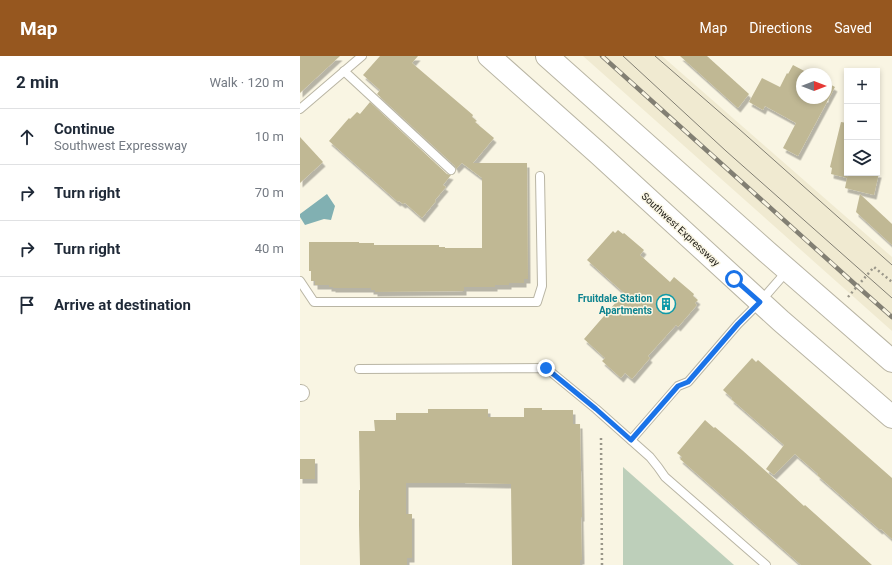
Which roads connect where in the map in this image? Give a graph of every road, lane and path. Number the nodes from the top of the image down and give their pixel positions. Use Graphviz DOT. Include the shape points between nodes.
graph roads {
  1 [pos="362,56"];
  2 [pos="489,56"];
  3 [pos="547,56"];
  4 [pos="344,71"];
  5 [pos="300,109"];
  6 [pos="451,170"];
  7 [pos="540,176"];
  8 [pos="787,270"];
  9 [pos="300,281"];
  10 [pos="892,282"];
  11 [pos="848,297"];
  12 [pos="760,302"];
  13 [pos="892,361"];
  14 [pos="359,369"];
  15 [pos="892,417"];
  16 [pos="601,438"];
  17 [pos="631,440"];
  18 [pos="602,565"];
  19 [pos="766,565"];
  1 -- 4 [label="lane"];
  2 -- 12 [label="main road, Southwest Expressway"];
  3 -- 8 [label="main road"];
  4 -- 5 [label="lane"];
  4 -- 6 [label="lane"];
  7 -- 9 [label="lane" via="542,286 537,302 314,302"];
  8 -- 12 [label="lane"];
  8 -- 13 [label="main road"];
  10 -- 11 [label="path" via="874,267"];
  12 -- 15 [label="main road, Southwest Expressway"];
  12 -- 17 [label="lane" via="688,382 678,386"];
  14 -- 17 [label="lane" via="546,368"];
  16 -- 18 [label="path"];
  17 -- 19 [label="lane" via="650,457 665,477"];
}
